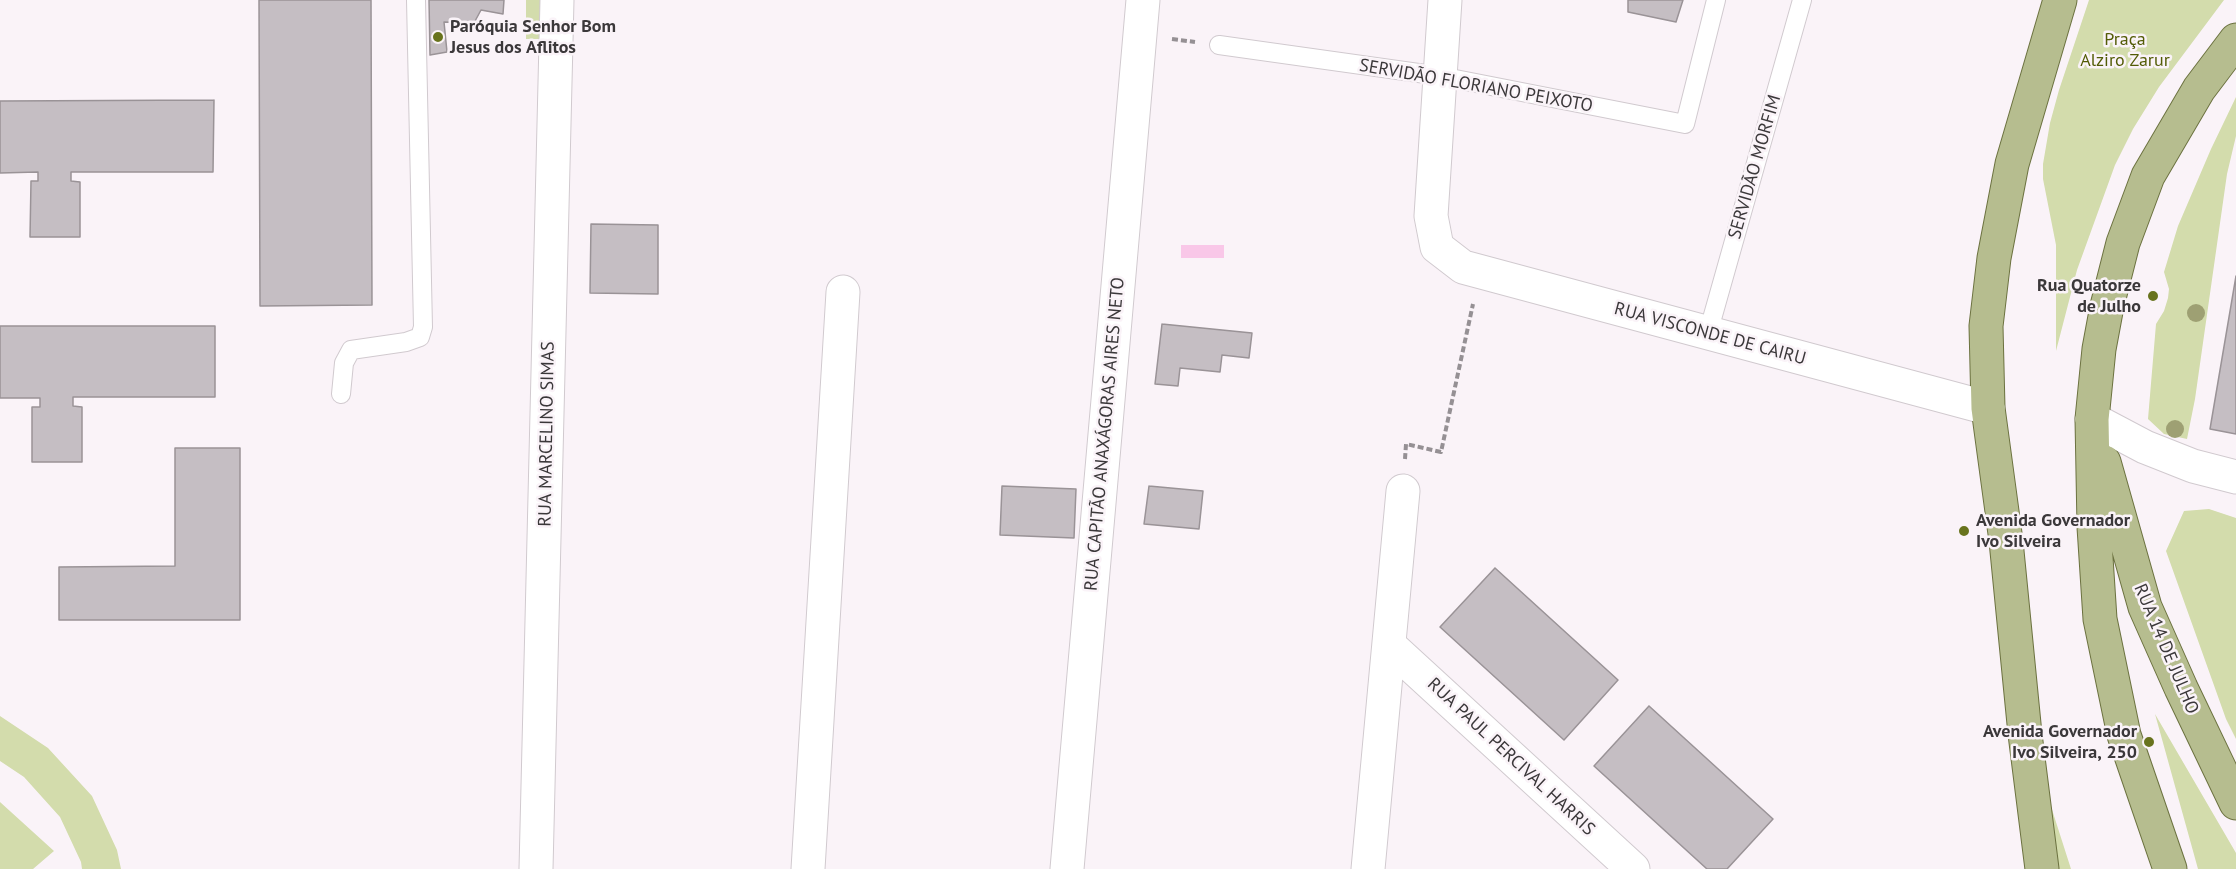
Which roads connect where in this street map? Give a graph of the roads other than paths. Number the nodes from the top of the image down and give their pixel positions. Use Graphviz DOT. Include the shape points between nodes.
graph roads {
  1 [pos="416,0"];
  2 [pos="557,0"];
  3 [pos="1143,0"];
  4 [pos="1445,0"];
  5 [pos="1716,0"];
  6 [pos="1802,0"];
  7 [pos="2060,0"];
  8 [pos="2236,40"];
  9 [pos="1219,45"];
  10 [pos="1440,76"];
  11 [pos="843,292"];
  12 [pos="1708,333"];
  13 [pos="341,394"];
  14 [pos="1988,408"];
  15 [pos="2092,419"];
  16 [pos="2236,477"];
  17 [pos="1403,491"];
  18 [pos="1389,645"];
  19 [pos="2236,803"];
  20 [pos="536,869"];
  21 [pos="808,869"];
  22 [pos="1067,869"];
  23 [pos="1368,869"];
  24 [pos="1633,869"];
  25 [pos="2042,869"];
  26 [pos="2170,869"];
  1 -- 13 [label="lane" via="423,327 420,337 406,342 351,350 344,363"];
  2 -- 20 [label="street, RUA MARCELINO SIMAS"];
  3 -- 22 [label="street, RUA CAPITÃO ANAXÁGORAS AIRES NETO"];
  4 -- 10 [label="street"];
  5 -- 10 [label="lane, SERVIDÃO FLORIANO PEIXOTO" via="1685,124"];
  6 -- 12 [label="lane, SERVIDÃO MORFIM"];
  7 -- 14 [label="main road" via="2012,164 1994,258 1986,326"];
  8 -- 15 [label="main road" via="2199,89 2148,176 2123,243 2107,306"];
  9 -- 10 [label="lane, SERVIDÃO FLORIANO PEIXOTO"];
  10 -- 12 [label="street, RUA VISCONDE DE CAIRU" via="1431,216 1437,248 1463,267"];
  11 -- 21 [label="street"];
  12 -- 14 [label="street, RUA VISCONDE DE CAIRU"];
  14 -- 25 [label="main road"];
  15 -- 16 [label="street" via="2164,455"];
  15 -- 19 [label="main road, RUA 14 DE JULHO" via="2145,607"];
  15 -- 26 [label="main road" via="2100,619 2124,735"];
  17 -- 18 [label="street"];
  18 -- 23 [label="street"];
  18 -- 24 [label="street, RUA PAUL PERCIVAL HARRIS"];
}
